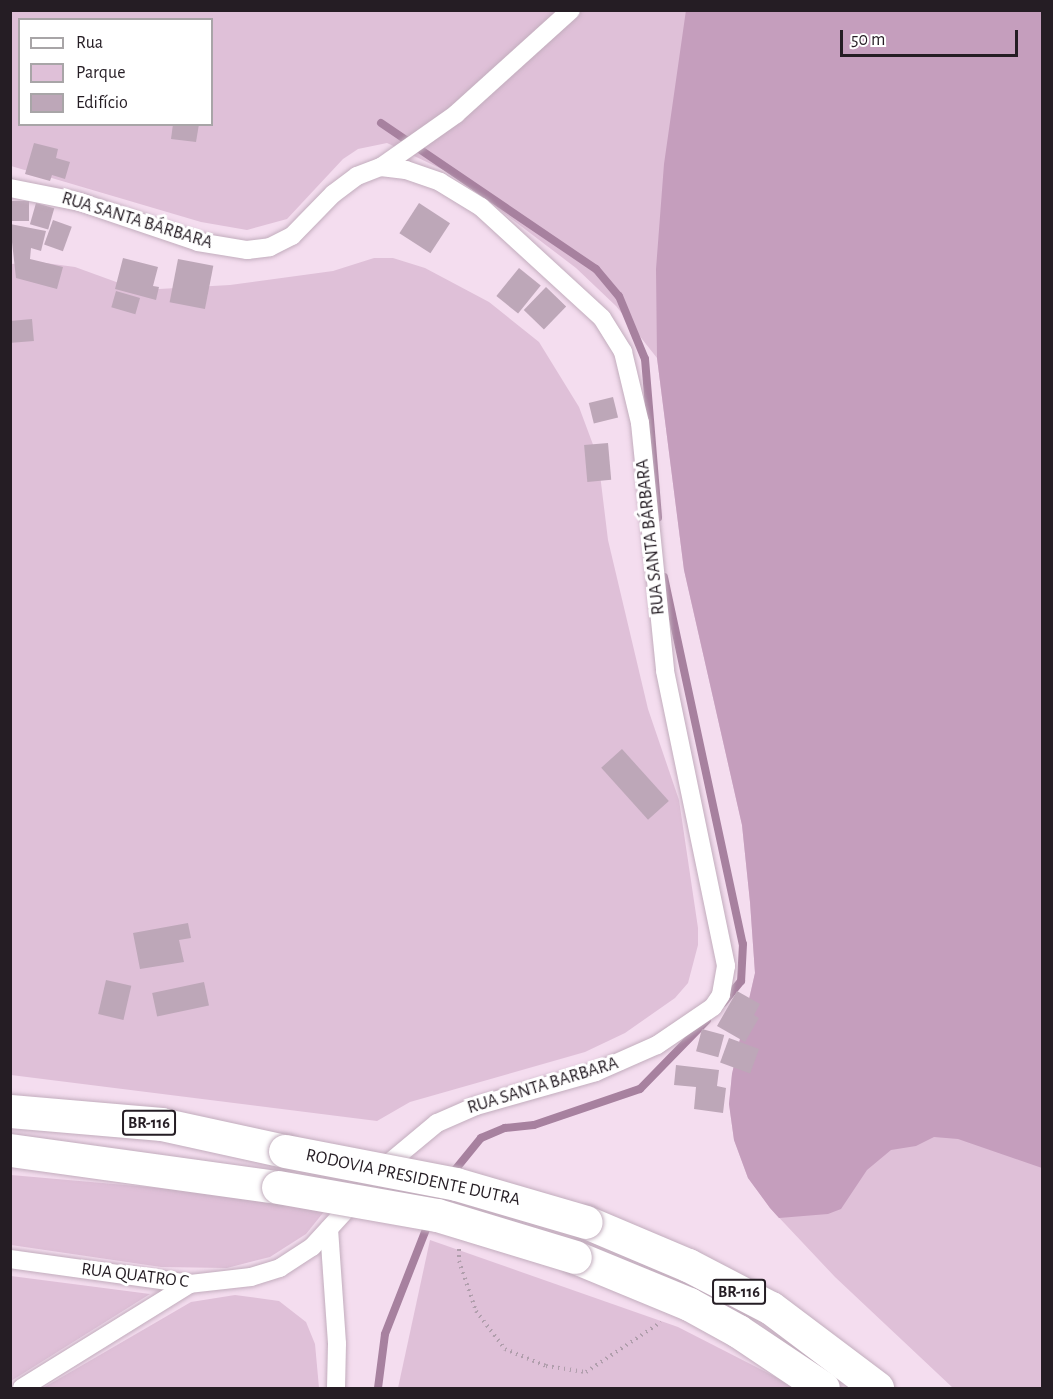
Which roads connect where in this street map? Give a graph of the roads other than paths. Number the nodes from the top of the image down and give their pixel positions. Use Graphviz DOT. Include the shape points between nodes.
graph roads {
  1 [pos="571,10"];
  2 [pos="381,167"];
  3 [pos="10,188"];
  4 [pos="697,1020"];
  5 [pos="10,1111"];
  6 [pos="421,1135"];
  7 [pos="10,1150"];
  8 [pos="329,1229"];
  9 [pos="10,1259"];
  10 [pos="190,1284"];
  11 [pos="22,1389"];
  12 [pos="336,1389"];
  13 [pos="823,1389"];
  14 [pos="877,1389"];
  1 -- 2 [label="street, RUA SANTA BÁRBARA" via="456,114"];
  2 -- 3 [label="street, RUA SANTA BÁRBARA" via="346,183 292,236 270,247 247,250 198,242 80,202"];
  2 -- 4 [label="street, RUA SANTA BÁRBARA" via="423,174 481,207 586,301 612,330 623,352 640,423 665,671 726,966 721,995"];
  4 -- 6 [label="street, RUA SANTA BARBARA" via="625,1061 476,1106 437,1123"];
  5 -- 14 [label="highway, RODOVIA PRESIDENTE DUTRA / BR-116, bridge" via="161,1124 456,1184 586,1222 688,1265 771,1308"];
  6 -- 8 [label="street, RUA QUATRO C" via="389,1163"];
  7 -- 13 [label="highway, RODOVIA PRESIDENTE DUTRA / BR-116, bridge" via="382,1202 437,1215 575,1257 689,1304 738,1330"];
  8 -- 10 [label="street, RUA QUATRO C" via="305,1253 280,1268 252,1277"];
  8 -- 12 [label="street"];
  9 -- 10 [label="street, RUA QUATRO C"];
  10 -- 11 [label="street"];
}
